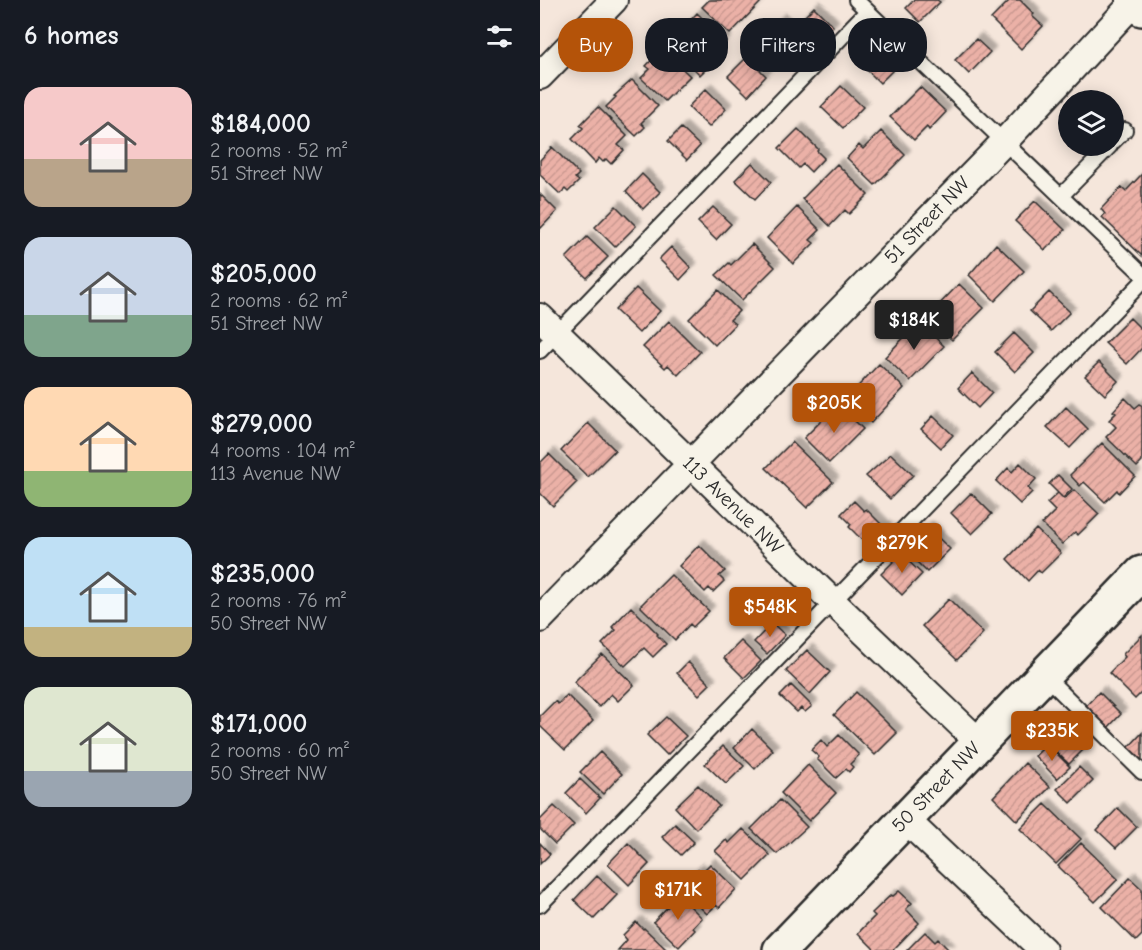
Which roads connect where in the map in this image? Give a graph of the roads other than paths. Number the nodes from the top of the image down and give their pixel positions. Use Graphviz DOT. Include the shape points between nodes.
graph roads {
  1 [pos="614,0"];
  2 [pos="856,0"];
  3 [pos="1136,3"];
  4 [pos="867,11"];
  5 [pos="540,76"];
  6 [pos="1004,142"];
  7 [pos="1100,156"];
  8 [pos="1061,196"];
  9 [pos="1142,274"];
  10 [pos="1142,282"];
  11 [pos="546,334"];
  12 [pos="690,463"];
  13 [pos="1142,573"];
  14 [pos="833,602"];
  15 [pos="540,619"];
  16 [pos="1044,675"];
  17 [pos="979,742"];
  18 [pos="1142,772"];
  19 [pos="905,819"];
  20 [pos="540,904"];
  21 [pos="784,948"];
  22 [pos="1043,950"];
  1 -- 5 [label="street"];
  2 -- 4 [label="lane"];
  3 -- 6 [label="street, 51 Street NW"];
  4 -- 6 [label="lane"];
  4 -- 11 [label="lane"];
  6 -- 8 [label="lane"];
  6 -- 12 [label="street, 51 Street NW"];
  7 -- 8 [label="lane"];
  8 -- 9 [label="lane"];
  10 -- 14 [label="lane"];
  11 -- 12 [label="street, 113 Avenue NW"];
  12 -- 14 [label="street, 113 Avenue NW"];
  12 -- 15 [label="street, 51 Street NW"];
  13 -- 16 [label="main road, 50 Street NW"];
  14 -- 17 [label="street, 113 Avenue NW"];
  14 -- 20 [label="lane"];
  16 -- 17 [label="main road, 50 Street NW"];
  16 -- 18 [label="lane"];
  17 -- 19 [label="main road, 50 Street NW"];
  19 -- 21 [label="main road, 50 Street NW"];
  19 -- 22 [label="street"];
}
